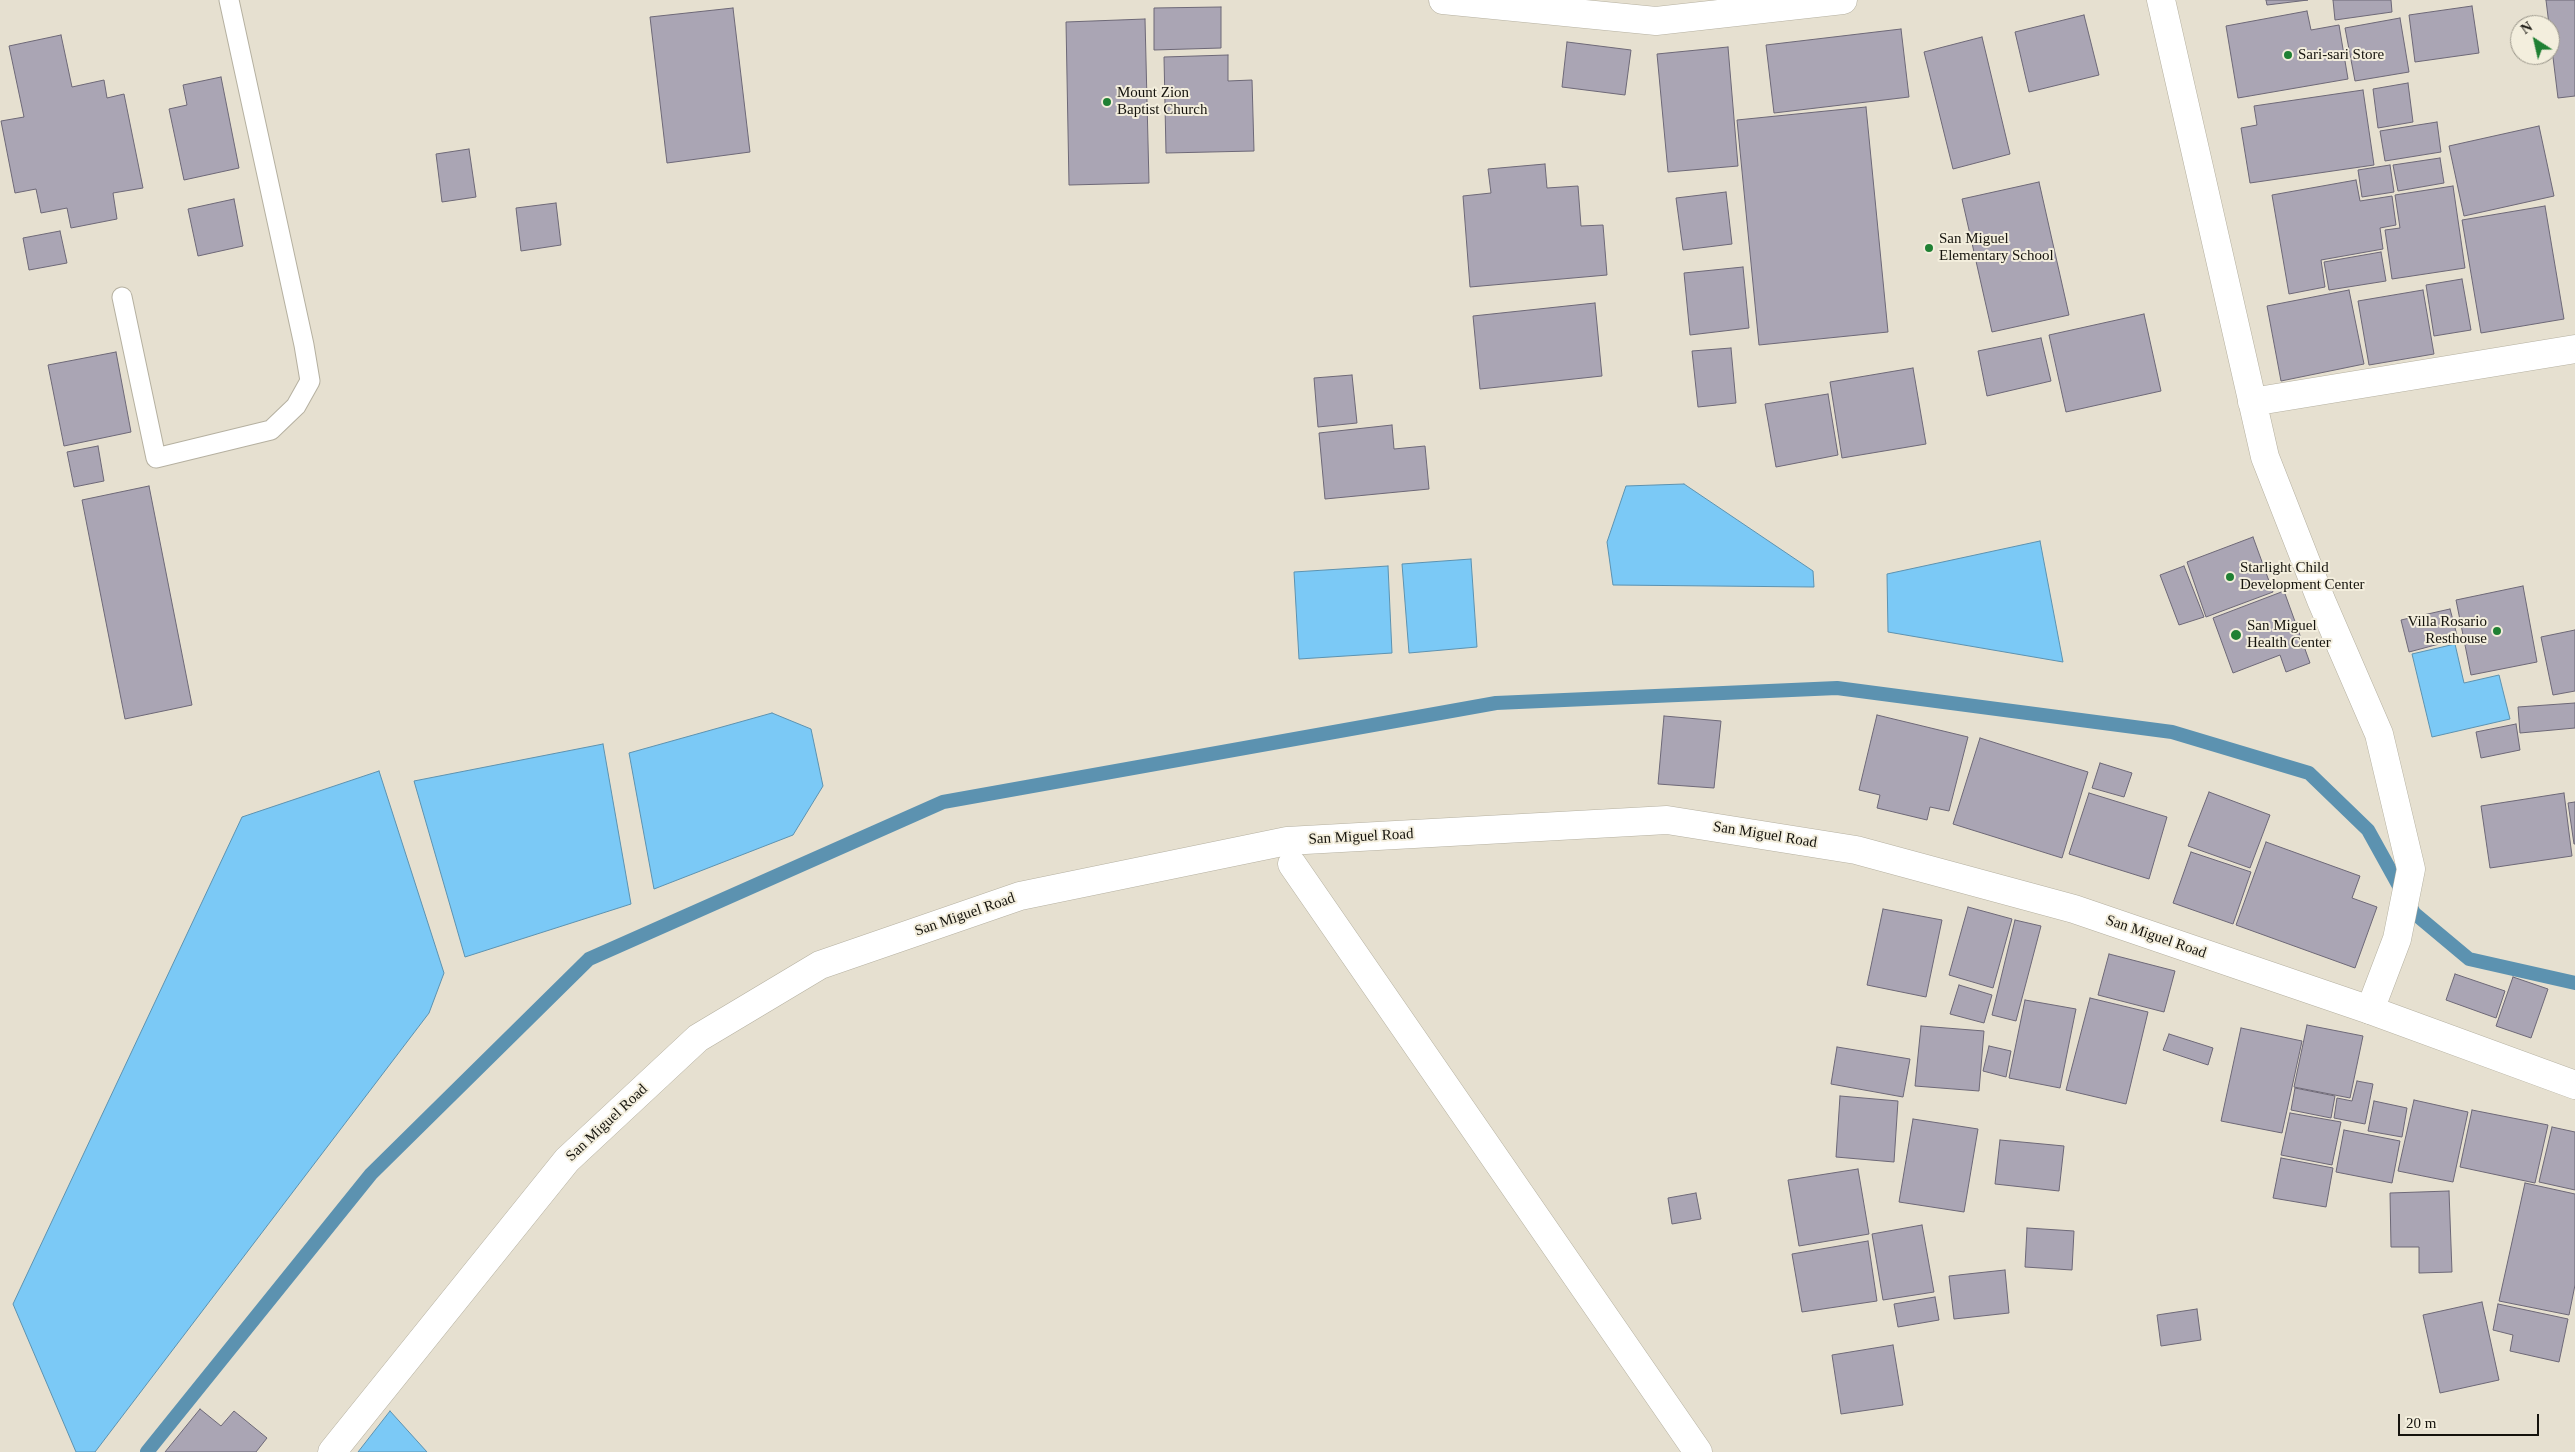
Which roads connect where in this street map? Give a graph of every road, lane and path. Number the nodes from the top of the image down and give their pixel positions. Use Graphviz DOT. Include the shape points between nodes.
graph roads {
  1 [pos="229,0"];
  2 [pos="1443,0"];
  3 [pos="1843,0"];
  4 [pos="2161,0"];
  5 [pos="122,297"];
  6 [pos="2575,349"];
  7 [pos="2252,402"];
  8 [pos="1292,864"];
  9 [pos="2370,1010"];
  10 [pos="2575,1085"];
  11 [pos="332,1452"];
  12 [pos="1698,1452"];
  1 -- 5 [label="lane" via="310,381 296,406 271,430 156,458"];
  2 -- 3 [label="street" via="1656,21"];
  4 -- 7 [label="street"];
  6 -- 7 [label="street"];
  7 -- 9 [label="street" via="2265,457 2321,600 2379,734 2411,869 2397,939"];
  8 -- 12 [label="street"];
  9 -- 10 [label="street, San Miguel Road"];
  9 -- 11 [label="street, San Miguel Road" via="2074,909 1856,850 1667,820 1287,841 1020,896 820,965 698,1038 567,1160"];
}
